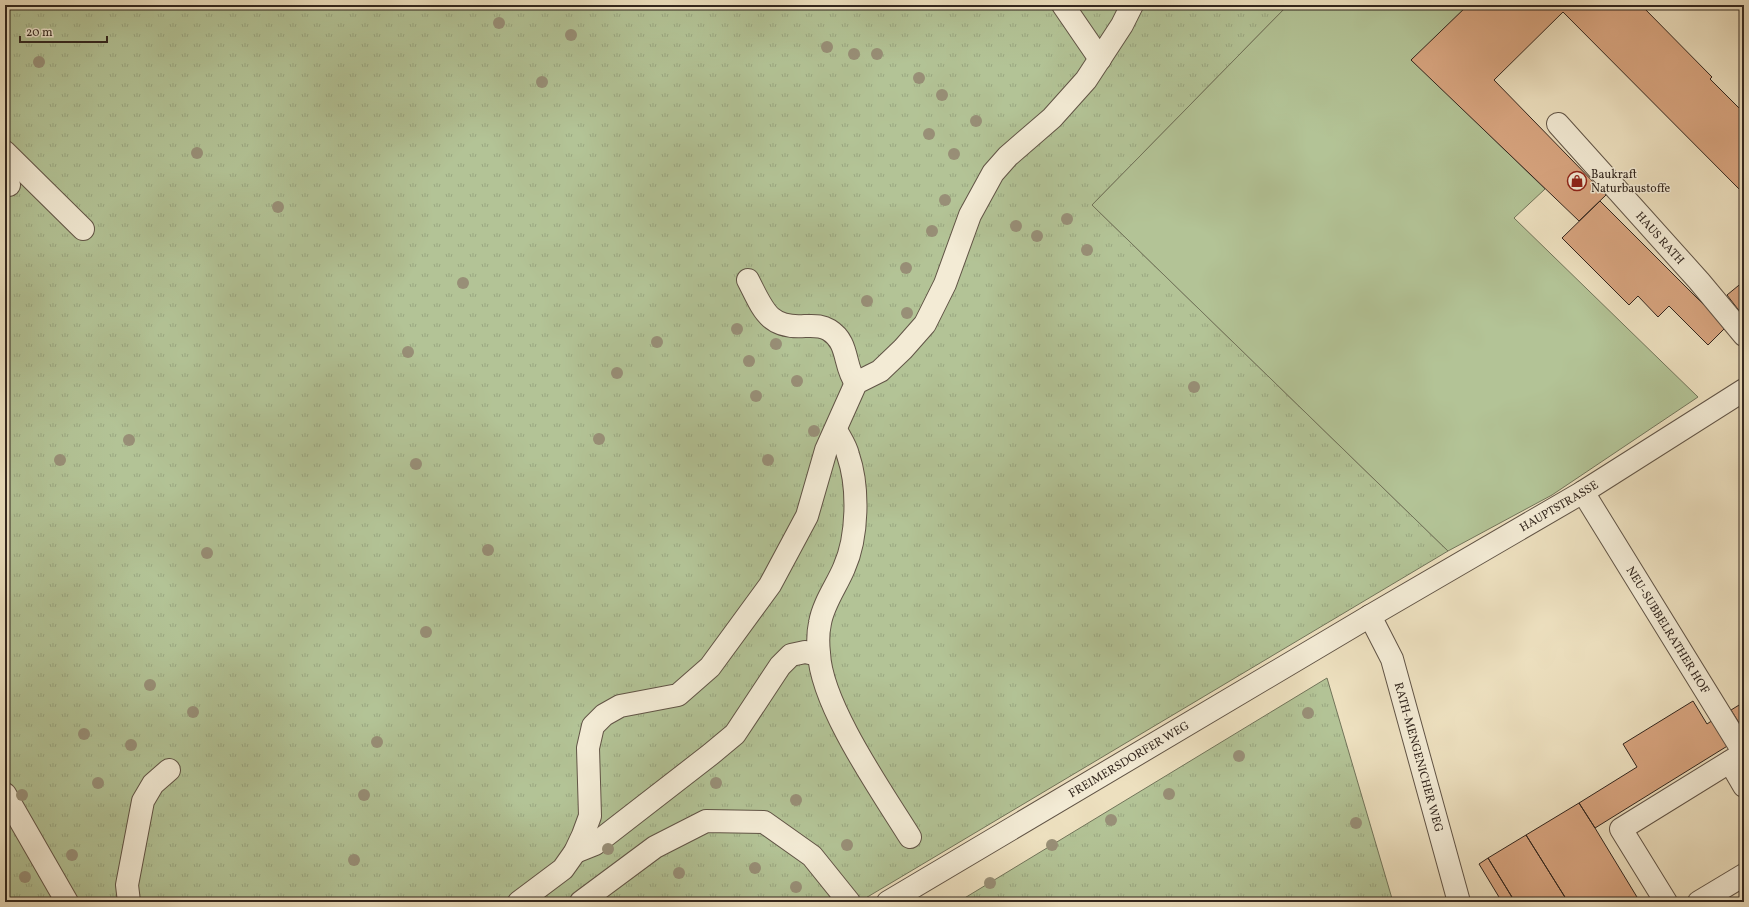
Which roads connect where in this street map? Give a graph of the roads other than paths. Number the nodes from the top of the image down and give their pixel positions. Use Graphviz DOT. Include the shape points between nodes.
graph roads {
  1 [pos="1063,5"];
  2 [pos="1132,5"];
  3 [pos="1100,59"];
  4 [pos="1558,124"];
  5 [pos="5,152"];
  6 [pos="82,229"];
  7 [pos="748,280"];
  8 [pos="1744,335"];
  9 [pos="856,383"];
  10 [pos="1744,390"];
  11 [pos="836,430"];
  12 [pos="1583,492"];
  13 [pos="1370,616"];
  14 [pos="819,655"];
  15 [pos="1730,762"];
  16 [pos="169,770"];
  17 [pos="1744,786"];
  18 [pos="5,794"];
  19 [pos="910,837"];
  20 [pos="575,852"];
  21 [pos="1744,874"];
  22 [pos="67,902"];
  23 [pos="129,902"];
  24 [pos="519,902"];
  25 [pos="581,902"];
  26 [pos="849,902"];
  27 [pos="888,902"];
  28 [pos="1459,902"];
  29 [pos="1666,902"];
  30 [pos="1699,902"];
  1 -- 3 [label="street"];
  2 -- 3 [label="street"];
  3 -- 9 [label="street" via="1086,80 1052,118 993,172 970,215 945,284 925,324 880,370"];
  4 -- 8 [label="street, HAUS RATH"];
  5 -- 6 [label="street"];
  7 -- 9 [label="street" via="764,312 774,320 785,326 820,326 830,330 846,351 850,376"];
  9 -- 11 [label="street"];
  10 -- 12 [label="street, HAUPTSTRASSE"];
  11 -- 14 [label="street" via="848,455 856,494 854,533 845,566 820,623"];
  11 -- 20 [label="street" via="826,450 807,516 770,585 710,667 678,695 620,706 604,715 594,726 588,748 590,816"];
  12 -- 13 [label="street, HAUPTSTRASSE"];
  12 -- 15 [label="street, NEU-SUBBELRATHER HOF" via="1744,753"];
  13 -- 27 [label="street, FREIMERSDORFER WEG"];
  13 -- 28 [label="street, RATH-MENGENICHER WEG" via="1392,659"];
  14 -- 19 [label="street" via="824,682 837,712"];
  14 -- 20 [label="street" via="805,652 791,655 780,666 735,734 595,844"];
  15 -- 17 [label="street"];
  15 -- 29 [label="street, NEU-SUBBELRATHER HOF" via="1621,829"];
  16 -- 23 [label="street" via="153,784 143,801 127,885"];
  18 -- 22 [label="street"];
  20 -- 24 [label="street" via="563,869"];
  21 -- 30 [label="street"];
  25 -- 26 [label="street" via="655,847 706,821 764,822 812,856"];
}
